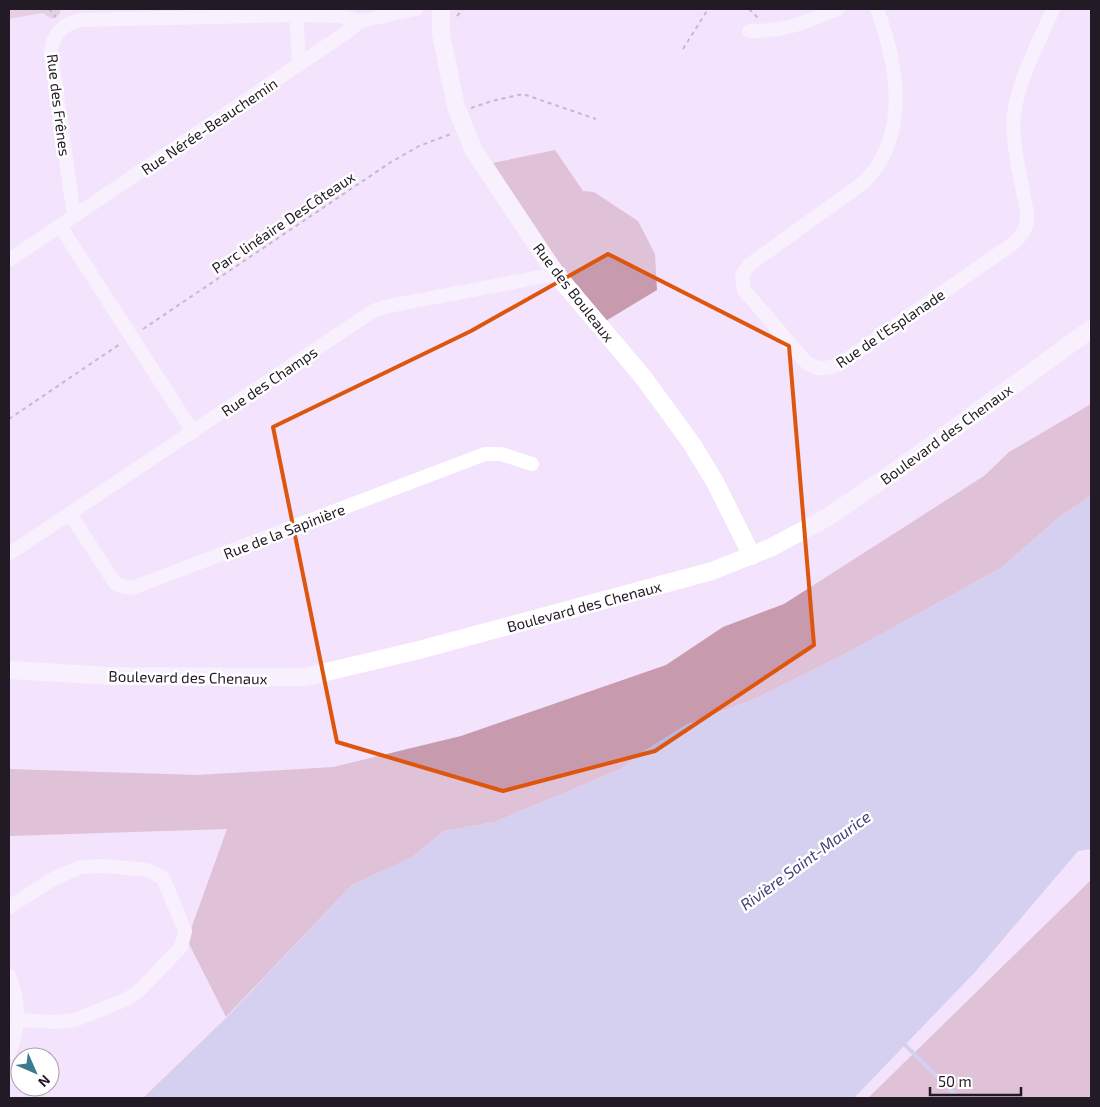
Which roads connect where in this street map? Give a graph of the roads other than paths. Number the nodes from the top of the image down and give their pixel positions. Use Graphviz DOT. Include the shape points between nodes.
graph roads {
  1 [pos="416,9"];
  2 [pos="441,9"];
  3 [pos="838,9"];
  4 [pos="877,9"];
  5 [pos="1053,9"];
  6 [pos="296,12"];
  7 [pos="361,21"];
  8 [pos="749,31"];
  9 [pos="299,65"];
  10 [pos="74,216"];
  11 [pos="60,226"];
  12 [pos="9,260"];
  13 [pos="556,274"];
  14 [pos="1091,329"];
  15 [pos="193,432"];
  16 [pos="532,464"];
  17 [pos="70,514"];
  18 [pos="9,554"];
  19 [pos="752,556"];
  20 [pos="9,670"];
  21 [pos="9,907"];
  22 [pos="9,976"];
  23 [pos="18,1020"];
  24 [pos="9,1053"];
  1 -- 7 [label="street, Rue Nérée-Beauchemin"];
  2 -- 13 [label="street, Rue des Bouleaux" via="441,34 463,129"];
  3 -- 8 [label="street" via="786,29"];
  4 -- 5 [label="street, Rue de l'Esplanade" via="893,62 896,96 893,130 883,158 863,183 749,265 742,275 744,290 806,362 817,368 830,368 844,361 1023,234 1028,220 1015,145 1014,115 1019,92"];
  6 -- 7 [label="street, Rue des Frênes"];
  6 -- 9 [label="street"];
  6 -- 10 [label="street, Rue des Frênes" via="81,20 64,27 53,41 51,52"];
  7 -- 9 [label="street, Rue Nérée-Beauchemin"];
  9 -- 10 [label="street, Rue Nérée-Beauchemin"];
  10 -- 11 [label="street, Rue Nérée-Beauchemin"];
  11 -- 12 [label="street, Rue Nérée-Beauchemin"];
  11 -- 15 [label="street"];
  13 -- 15 [label="street, Rue des Champs" via="379,308"];
  13 -- 19 [label="street, Rue des Bouleaux" via="643,376 679,425 714,482"];
  14 -- 19 [label="street, Boulevard des Chenaux" via="852,501 800,533"];
  15 -- 17 [label="street, Rue des Champs"];
  16 -- 17 [label="street, Rue de la Sapinière" via="502,454 485,454 132,588 115,583"];
  17 -- 18 [label="street, Rue des Champs"];
  19 -- 20 [label="street, Boulevard des Chenaux" via="688,578 312,676 218,678"];
  21 -- 23 [label="street" via="55,878 81,867 148,870 163,878 184,931 178,951 127,999 76,1020"];
  22 -- 23 [label="street" via="16,996"];
  23 -- 24 [label="street"];
}
